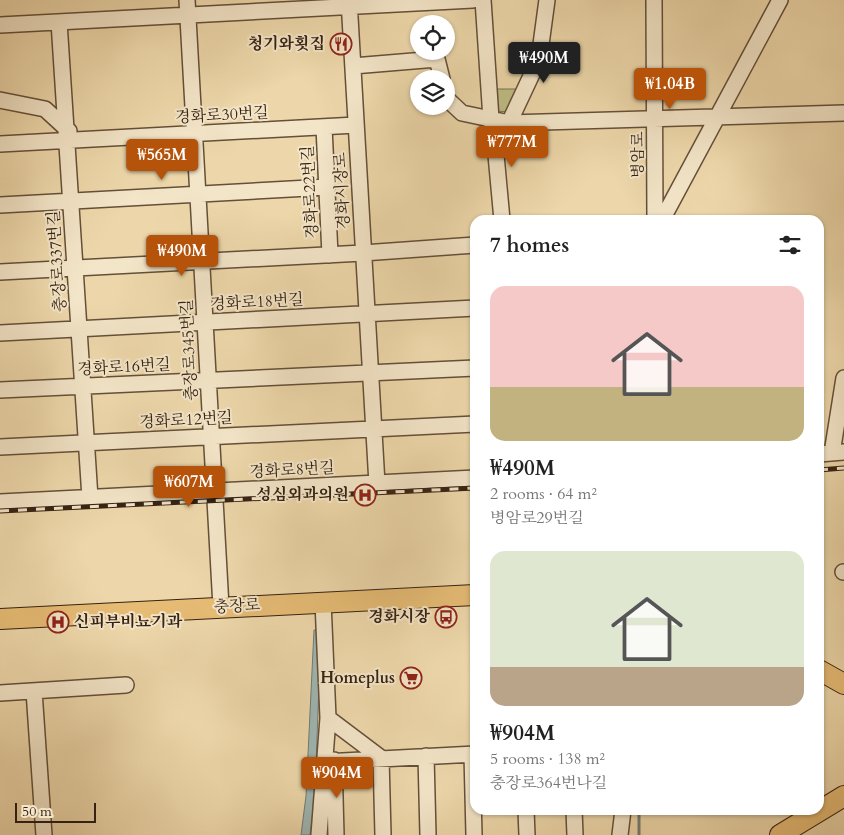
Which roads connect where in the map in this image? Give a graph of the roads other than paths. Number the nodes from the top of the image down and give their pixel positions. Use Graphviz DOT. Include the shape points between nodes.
graph roads {
  1 [pos="187,0"];
  2 [pos="472,0"];
  3 [pos="483,0"];
  4 [pos="547,0"];
  5 [pos="654,0"];
  6 [pos="780,0"];
  7 [pos="349,4"];
  8 [pos="188,16"];
  9 [pos="59,22"];
  10 [pos="0,25"];
  11 [pos="353,66"];
  12 [pos="440,70"];
  13 [pos="0,100"];
  14 [pos="455,106"];
  15 [pos="844,113"];
  16 [pos="717,118"];
  17 [pos="491,119"];
  18 [pos="655,120"];
  19 [pos="508,123"];
  20 [pos="356,125"];
  21 [pos="324,127"];
  22 [pos="194,134"];
  23 [pos="71,136"];
  24 [pos="0,144"];
  25 [pos="496,155"];
  26 [pos="327,187"];
  27 [pos="198,194"];
  28 [pos="70,201"];
  29 [pos="0,205"];
  30 [pos="502,215"];
  31 [pos="655,215"];
  32 [pos="665,215"];
  33 [pos="470,245"];
  34 [pos="363,253"];
  35 [pos="330,255"];
  36 [pos="201,261"];
  37 [pos="75,268"];
  38 [pos="0,272"];
  39 [pos="470,308"];
  40 [pos="367,314"];
  41 [pos="205,322"];
  42 [pos="79,329"];
  43 [pos="0,333"];
  44 [pos="470,368"];
  45 [pos="370,372"];
  46 [pos="844,378"];
  47 [pos="208,380"];
  48 [pos="82,386"];
  49 [pos="0,390"];
  50 [pos="470,424"];
  51 [pos="374,428"];
  52 [pos="211,436"];
  53 [pos="86,443"];
  54 [pos="0,447"];
  55 [pos="831,453"];
  56 [pos="470,478"];
  57 [pos="377,484"];
  58 [pos="214,492"];
  59 [pos="90,498"];
  60 [pos="0,502"];
  61 [pos="470,595"];
  62 [pos="323,602"];
  63 [pos="220,607"];
  64 [pos="0,619"];
  65 [pos="824,673"];
  66 [pos="844,684"];
  67 [pos="126,685"];
  68 [pos="34,691"];
  69 [pos="0,693"];
  70 [pos="328,718"];
  71 [pos="470,754"];
  72 [pos="426,756"];
  73 [pos="381,758"];
  74 [pos="329,761"];
  75 [pos="844,796"];
  76 [pos="824,808"];
  77 [pos="474,815"];
  78 [pos="526,815"];
  79 [pos="574,815"];
  80 [pos="622,815"];
  81 [pos="813,815"];
  82 [pos="44,835"];
  83 [pos="319,835"];
  84 [pos="336,835"];
  85 [pos="383,835"];
  86 [pos="428,835"];
  87 [pos="474,835"];
  88 [pos="527,835"];
  89 [pos="575,835"];
  90 [pos="620,835"];
  91 [pos="780,835"];
  1 -- 8 [label="street, 충장로345번길"];
  2 -- 7 [label="street"];
  3 -- 17 [label="street"];
  4 -- 19 [label="street" via="539,59"];
  5 -- 18 [label="street, 병암로"];
  6 -- 16 [label="street"];
  7 -- 8 [label="street"];
  7 -- 11 [label="street, 경화시장로"];
  8 -- 9 [label="street"];
  8 -- 22 [label="street, 충장로345번길"];
  9 -- 10 [label="street"];
  9 -- 23 [label="street, 충장로337번길"];
  11 -- 12 [label="street" via="437,59"];
  11 -- 20 [label="street, 경화시장로"];
  13 -- 23 [label="street" via="45,109"];
  14 -- 17 [label="street" via="462,113"];
  15 -- 16 [label="street"];
  16 -- 18 [label="street"];
  16 -- 32 [label="street"];
  17 -- 19 [label="street"];
  17 -- 25 [label="street"];
  18 -- 19 [label="street"];
  18 -- 31 [label="street, 병암로"];
  19 -- 25 [label="street"];
  20 -- 21 [label="street, 경화로30번길"];
  20 -- 34 [label="street, 경화시장로"];
  21 -- 22 [label="street, 경화로30번길"];
  21 -- 26 [label="street, 경화로22번길"];
  22 -- 23 [label="street, 경화로30번길"];
  22 -- 27 [label="street, 충장로345번길"];
  23 -- 24 [label="street, 경화로30번길"];
  23 -- 28 [label="street, 충장로337번길"];
  25 -- 30 [label="street"];
  26 -- 27 [label="street"];
  26 -- 35 [label="street, 경화로22번길"];
  27 -- 28 [label="street"];
  27 -- 36 [label="street, 충장로345번길"];
  28 -- 29 [label="street"];
  28 -- 37 [label="street, 충장로337번길"];
  33 -- 34 [label="street, 경화로22번길"];
  34 -- 35 [label="street, 경화로22번길"];
  34 -- 40 [label="street, 경화시장로"];
  35 -- 36 [label="street, 경화로22번길"];
  36 -- 37 [label="street, 경화로22번길"];
  36 -- 41 [label="street, 충장로345번길"];
  37 -- 38 [label="street, 경화로22번길"];
  37 -- 42 [label="street, 충장로337번길"];
  39 -- 40 [label="street"];
  40 -- 41 [label="street, 경화로18번길"];
  40 -- 45 [label="street, 경화시장로"];
  41 -- 42 [label="street, 경화로18번길"];
  41 -- 47 [label="street, 충장로345번길"];
  42 -- 43 [label="street, 경화로18번길"];
  42 -- 48 [label="street, 충장로337번길"];
  44 -- 45 [label="street"];
  45 -- 47 [label="street, 경화로16번길"];
  45 -- 51 [label="street, 경화시장로"];
  46 -- 55 [label="street"];
  47 -- 48 [label="street, 경화로16번길"];
  47 -- 52 [label="street, 충장로345번길"];
  48 -- 49 [label="street, 경화로16번길"];
  48 -- 53 [label="street, 충장로337번길"];
  50 -- 51 [label="street"];
  51 -- 52 [label="street, 경화로12번길"];
  51 -- 57 [label="street, 경화시장로"];
  52 -- 53 [label="street, 경화로12번길"];
  52 -- 58 [label="street, 충장로345번길"];
  53 -- 54 [label="street, 경화로12번길"];
  53 -- 59 [label="street, 충장로337번길"];
  56 -- 57 [label="street, 경화로8번길"];
  57 -- 58 [label="street, 경화로8번길"];
  58 -- 59 [label="street, 경화로8번길"];
  58 -- 63 [label="street, 충장로345번길"];
  59 -- 60 [label="street, 경화로8번길"];
  61 -- 62 [label="main road, 충장로"];
  62 -- 63 [label="main road, 충장로"];
  62 -- 70 [label="street"];
  63 -- 64 [label="main road, 충장로"];
  65 -- 66 [label="main road"];
  67 -- 68 [label="street"];
  68 -- 69 [label="street"];
  68 -- 82 [label="street"];
  70 -- 73 [label="street"];
  70 -- 74 [label="street"];
  71 -- 72 [label="street"];
  72 -- 73 [label="street"];
  72 -- 86 [label="street"];
  73 -- 74 [label="street"];
  73 -- 85 [label="street"];
  74 -- 83 [label="street"];
  74 -- 84 [label="street"];
  75 -- 76 [label="main road"];
  77 -- 87 [label="street"];
  78 -- 88 [label="street"];
  79 -- 89 [label="street"];
  80 -- 90 [label="street"];
  81 -- 91 [label="main road"];
}
